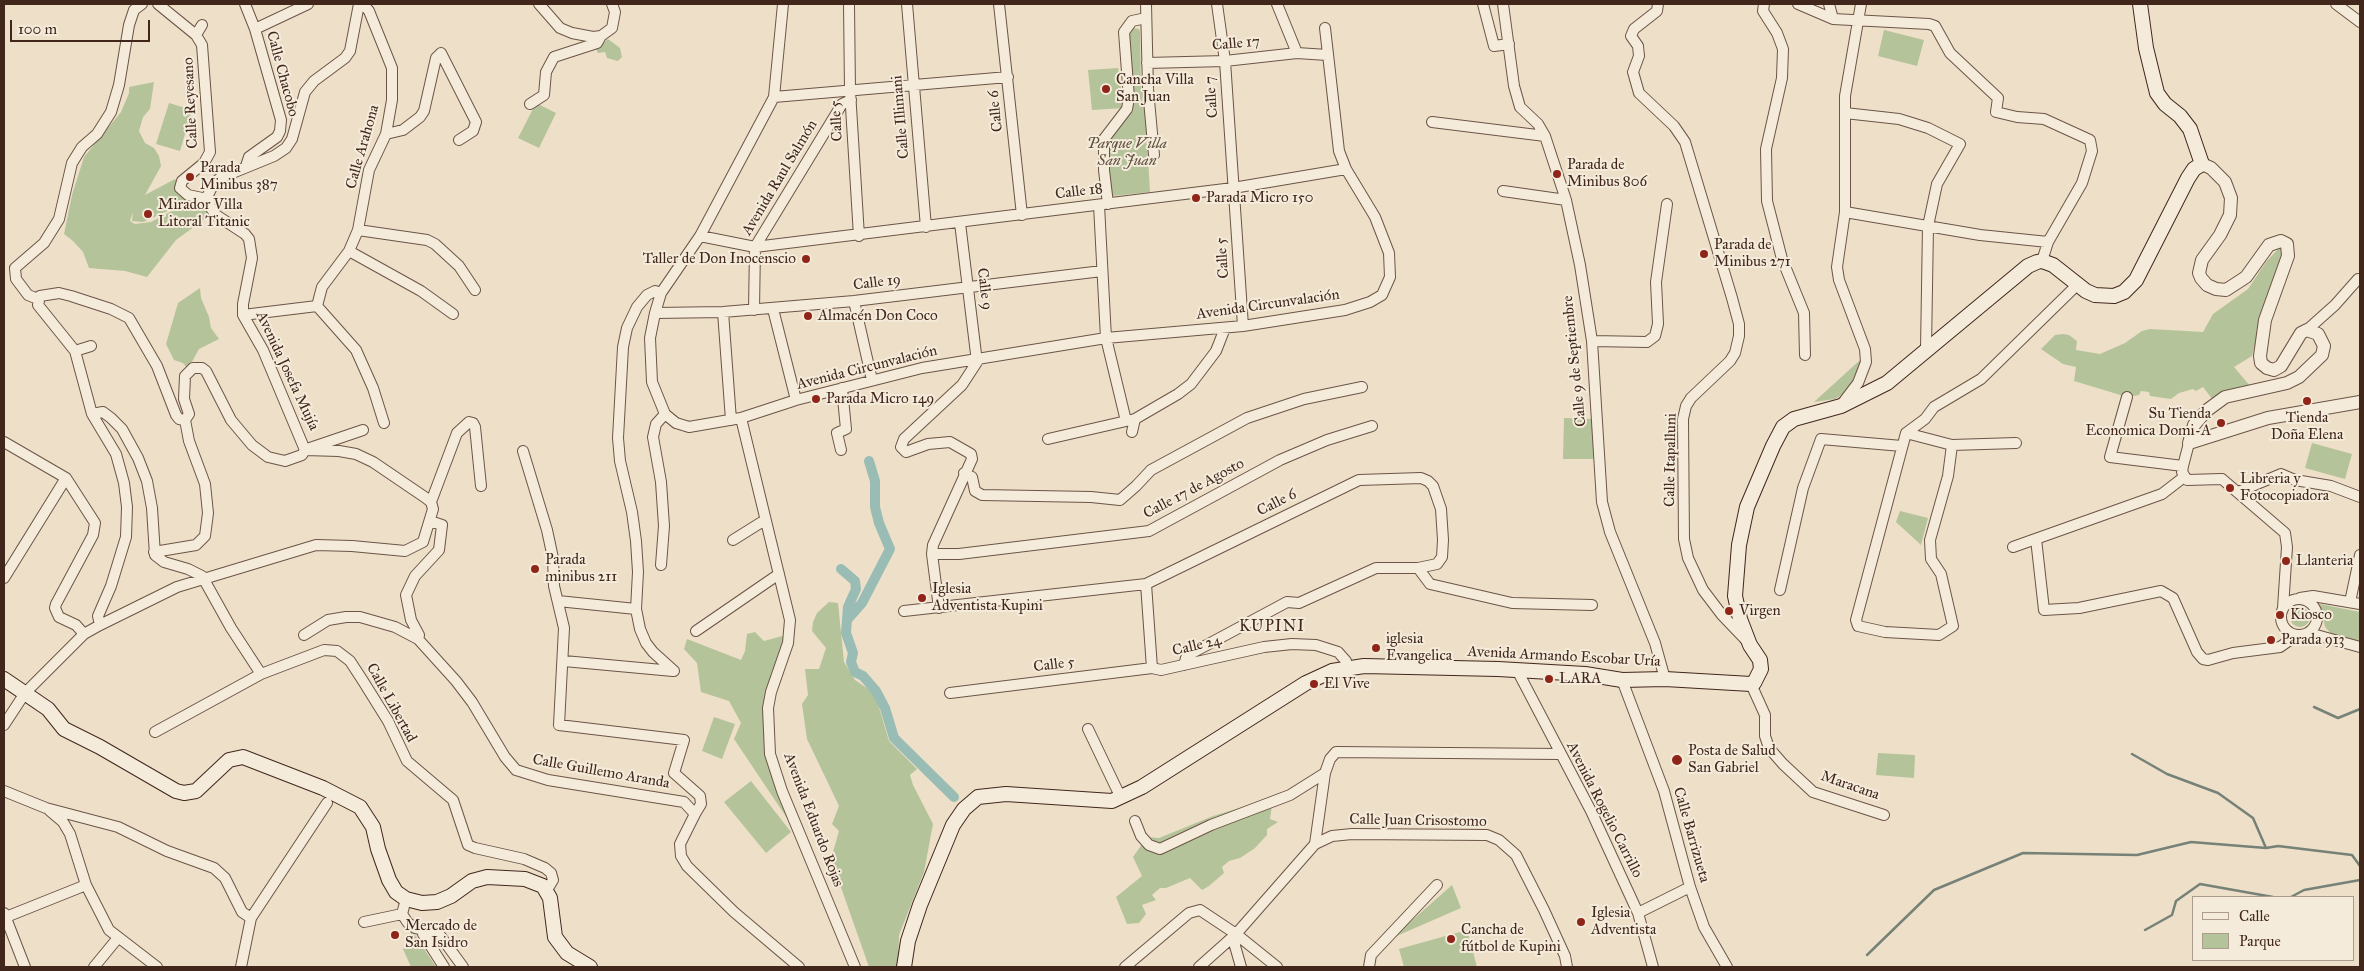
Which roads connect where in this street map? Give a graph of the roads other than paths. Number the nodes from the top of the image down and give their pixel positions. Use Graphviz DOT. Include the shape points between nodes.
graph roads {
  1 [pos="142,4"];
  2 [pos="158,4"];
  3 [pos="245,4"];
  4 [pos="308,4"];
  5 [pos="359,4"];
  6 [pos="363,4"];
  7 [pos="539,4"];
  8 [pos="612,4"];
  9 [pos="783,4"];
  10 [pos="849,4"];
  11 [pos="907,4"];
  12 [pos="999,4"];
  13 [pos="1146,4"];
  14 [pos="1217,4"];
  15 [pos="1277,4"];
  16 [pos="1483,4"];
  17 [pos="1504,4"];
  18 [pos="1658,4"];
  19 [pos="1764,4"];
  20 [pos="1798,4"];
  21 [pos="1829,4"];
  22 [pos="1861,4"];
  23 [pos="2140,4"];
  24 [pos="2336,4"];
  25 [pos="1146,18"];
  26 [pos="1833,19"];
  27 [pos="1858,20"];
  28 [pos="2360,22"];
  29 [pos="202,24"];
  30 [pos="1325,28"];
  31 [pos="255,29"];
  32 [pos="196,35"];
  33 [pos="601,36"];
  34 [pos="1509,44"];
  35 [pos="1296,53"];
  36 [pos="1327,55"];
  37 [pos="1225,61"];
  38 [pos="1147,63"];
  39 [pos="1008,77"];
  40 [pos="913,86"];
  41 [pos="850,95"];
  42 [pos="774,97"];
  43 [pos="530,104"];
  44 [pos="1845,113"];
  45 [pos="1432,122"];
  46 [pos="386,134"];
  47 [pos="1545,136"];
  48 [pos="459,140"];
  49 [pos="1154,155"];
  50 [pos="2202,164"];
  51 [pos="246,166"];
  52 [pos="1346,169"];
  53 [pos="1233,188"];
  54 [pos="1503,191"];
  55 [pos="207,199"];
  56 [pos="1566,200"];
  57 [pos="1103,204"];
  58 [pos="1667,204"];
  59 [pos="1845,212"];
  60 [pos="1022,214"];
  61 [pos="960,223"];
  62 [pos="1928,226"];
  63 [pos="926,227"];
  64 [pos="358,230"];
  65 [pos="700,236"];
  66 [pos="858,236"];
  67 [pos="2048,242"];
  68 [pos="755,247"];
  69 [pos="348,251"];
  70 [pos="2042,261"];
  71 [pos="1102,271"];
  72 [pos="2358,279"];
  73 [pos="2077,285"];
  74 [pos="968,286"];
  75 [pos="475,290"];
  76 [pos="661,293"];
  77 [pos="38,299"];
  78 [pos="854,301"];
  79 [pos="317,306"];
  80 [pos="773,309"];
  81 [pos="754,310"];
  82 [pos="723,312"];
  83 [pos="655,313"];
  84 [pos="453,314"];
  85 [pos="243,315"];
  86 [pos="1243,326"];
  87 [pos="1224,328"];
  88 [pos="2307,330"];
  89 [pos="1106,338"];
  90 [pos="1592,341"];
  91 [pos="91,346"];
  92 [pos="1926,349"];
  93 [pos="75,351"];
  94 [pos="1805,355"];
  95 [pos="977,358"];
  96 [pos="872,380"];
  97 [pos="1362,387"];
  98 [pos="842,388"];
  99 [pos="2127,397"];
  100 [pos="796,400"];
  101 [pos="2360,402"];
  102 [pos="1841,406"];
  103 [pos="92,414"];
  104 [pos="665,414"];
  105 [pos="736,419"];
  106 [pos="185,420"];
  107 [pos="1130,420"];
  108 [pos="384,423"];
  109 [pos="1372,426"];
  110 [pos="363,430"];
  111 [pos="1132,432"];
  112 [pos="1906,433"];
  113 [pos="1048,439"];
  114 [pos="2016,443"];
  115 [pos="2189,443"];
  116 [pos="4,444"];
  117 [pos="1952,445"];
  118 [pos="1902,446"];
  119 [pos="305,450"];
  120 [pos="523,450"];
  121 [pos="841,450"];
  122 [pos="2183,471"];
  123 [pos="964,473"];
  124 [pos="66,478"];
  125 [pos="481,486"];
  126 [pos="2238,492"];
  127 [pos="2360,497"];
  128 [pos="431,502"];
  129 [pos="765,520"];
  130 [pos="430,521"];
  131 [pos="2036,538"];
  132 [pos="733,540"];
  133 [pos="2013,547"];
  134 [pos="154,552"];
  135 [pos="932,554"];
  136 [pos="2360,555"];
  137 [pos="661,565"];
  138 [pos="1418,568"];
  139 [pos="779,574"];
  140 [pos="4,578"];
  141 [pos="204,580"];
  142 [pos="1146,584"];
  143 [pos="2285,584"];
  144 [pos="1780,590"];
  145 [pos="2303,599"];
  146 [pos="558,602"];
  147 [pos="2355,603"];
  148 [pos="1592,604"];
  149 [pos="636,608"];
  150 [pos="939,608"];
  151 [pos="2283,608"];
  152 [pos="904,611"];
  153 [pos="2316,623"];
  154 [pos="100,625"];
  155 [pos="2282,625"];
  156 [pos="696,631"];
  157 [pos="2309,633"];
  158 [pos="84,634"];
  159 [pos="304,635"];
  160 [pos="2297,636"];
  161 [pos="418,639"];
  162 [pos="2328,639"];
  163 [pos="1750,645"];
  164 [pos="2280,647"];
  165 [pos="2360,647"];
  166 [pos="564,661"];
  167 [pos="1184,665"];
  168 [pos="1347,668"];
  169 [pos="1156,669"];
  170 [pos="1517,670"];
  171 [pos="261,674"];
  172 [pos="4,679"];
  173 [pos="1665,679"];
  174 [pos="1622,680"];
  175 [pos="1750,684"];
  176 [pos="25,693"];
  177 [pos="950,693"];
  178 [pos="4,725"];
  179 [pos="1088,729"];
  180 [pos="155,732"];
  181 [pos="1560,754"];
  182 [pos="1325,773"];
  183 [pos="4,790"];
  184 [pos="1122,798"];
  185 [pos="327,803"];
  186 [pos="46,808"];
  187 [pos="695,814"];
  188 [pos="1884,815"];
  189 [pos="1135,821"];
  190 [pos="1315,844"];
  191 [pos="86,885"];
  192 [pos="1437,885"];
  193 [pos="1690,887"];
  194 [pos="547,890"];
  195 [pos="406,899"];
  196 [pos="1638,913"];
  197 [pos="402,914"];
  198 [pos="5,915"];
  199 [pos="251,918"];
  200 [pos="364,922"];
  201 [pos="423,930"];
  202 [pos="1236,934"];
  203 [pos="117,939"];
  204 [pos="25,967"];
  205 [pos="94,967"];
  206 [pos="157,967"];
  207 [pos="241,967"];
  208 [pos="444,967"];
  209 [pos="463,967"];
  210 [pos="590,967"];
  211 [pos="799,967"];
  212 [pos="856,967"];
  213 [pos="904,967"];
  214 [pos="1125,967"];
  215 [pos="1199,967"];
  216 [pos="1241,967"];
  217 [pos="1277,967"];
  218 [pos="1369,967"];
  219 [pos="1567,967"];
  220 [pos="1653,967"];
  221 [pos="1727,967"];
  1 -- 77 [label="street" via="134,10 111,112 72,163 59,219 44,242 15,268 16,279 28,295"];
  2 -- 32 [label="street"];
  3 -- 31 [label="street, Calle Chacobo"];
  4 -- 31 [label="street"];
  5 -- 51 [label="street" via="350,51 305,92 292,139 286,148"];
  6 -- 46 [label="street, Calle Arahona" via="370,11 392,68 392,100"];
  7 -- 33 [label="street" via="560,28 583,36"];
  8 -- 33 [label="street" via="615,12 612,28"];
  9 -- 42 [label="street"];
  10 -- 41 [label="street, Calle 5"];
  11 -- 40 [label="street, Calle Illimani"];
  12 -- 39 [label="street, Calle 6"];
  13 -- 25 [label="street"];
  14 -- 37 [label="street, Calle 7"];
  15 -- 35 [label="street"];
  16 -- 34 [label="street" via="1494,46"];
  17 -- 34 [label="street, Calle 9 de Septiembre"];
  18 -- 163 [label="street, Calle Itapalluni" via="1657,11 1634,29 1631,36 1638,46 1639,56 1633,72 1639,93 1674,126 1685,142 1740,336 1736,353 1730,361 1686,406 1683,419 1684,538 1688,558 1703,590"];
  19 -- 94 [label="street" via="1763,11 1783,49 1782,78 1766,149 1767,201 1782,259 1804,313"];
  20 -- 26 [label="street"];
  21 -- 26 [label="street"];
  22 -- 27 [label="street"];
  23 -- 50 [label="main road" via="2157,93 2190,128"];
  24 -- 28 [label="street"];
  25 -- 38 [label="street"];
  25 -- 57 [label="street" via="1132,21 1124,32 1129,98 1127,109 1104,139"];
  26 -- 27 [label="street"];
  27 -- 44 [label="street"];
  27 -- 67 [label="street" via="1935,26 1950,52 1998,98 1996,112 2044,118 2090,140 2092,150 2082,183"];
  29 -- 32 [label="street"];
  30 -- 36 [label="street"];
  31 -- 51 [label="street, Calle Chacobo" via="281,120 280,131 270,143 249,157"];
  32 -- 55 [label="street, Calle Reyesano" via="202,45 210,152 204,164 182,181 180,188 188,195"];
  33 -- 43 [label="street" via="597,44 554,57 546,72 544,95"];
  34 -- 47 [label="street, Calle 9 de Septiembre" via="1520,107 1538,124"];
  35 -- 36 [label="street, Calle 17"];
  35 -- 37 [label="street, Calle 17"];
  36 -- 52 [label="street" via="1336,142"];
  37 -- 38 [label="street, Calle 17"];
  37 -- 53 [label="street, Calle 7"];
  38 -- 49 [label="street"];
  39 -- 40 [label="street"];
  39 -- 60 [label="street, Calle 6"];
  40 -- 41 [label="street"];
  40 -- 63 [label="street, Calle Illimani"];
  41 -- 42 [label="street"];
  41 -- 66 [label="street, Calle 5"];
  41 -- 68 [label="street, Avenida Raul Salmón"];
  42 -- 65 [label="street"];
  44 -- 59 [label="street"];
  44 -- 62 [label="street" via="1899,119 1928,128 1960,144 1937,184"];
  45 -- 47 [label="street"];
  46 -- 48 [label="street" via="404,130 420,117 436,58 441,53 476,122 472,131"];
  46 -- 64 [label="street, Calle Arahona" via="369,170"];
  47 -- 56 [label="street, Calle 9 de Septiembre"];
  50 -- 73 [label="main road" via="2191,174 2136,280 2124,292 2105,297"];
  50 -- 88 [label="street" via="2225,182 2231,198 2230,215 2202,260 2201,278 2212,287 2226,290 2246,277 2269,245 2281,241 2286,244 2288,256 2265,320 2262,363 2274,370 2282,366 2301,333"];
  51 -- 55 [label="street" via="214,183"];
  52 -- 53 [label="street, Calle 18"];
  52 -- 86 [label="street, Avenida Circunvalación" via="1385,239 1391,266 1387,288 1370,302 1345,310"];
  53 -- 57 [label="street, Calle 18"];
  53 -- 86 [label="street, Calle 5"];
  54 -- 56 [label="street"];
  55 -- 85 [label="street, Avenida Josefa Mujía" via="216,215 245,234 252,247"];
  56 -- 90 [label="street, Calle 9 de Septiembre"];
  57 -- 60 [label="street, Calle 18"];
  57 -- 71 [label="street"];
  58 -- 90 [label="street" via="1656,282 1658,324 1655,336 1648,342"];
  59 -- 62 [label="street"];
  59 -- 102 [label="street" via="1838,273 1865,350 1866,362 1858,383"];
  60 -- 61 [label="street, Calle 18"];
  61 -- 63 [label="street, Calle 18"];
  61 -- 74 [label="street, Calle 9"];
  62 -- 67 [label="street"];
  62 -- 92 [label="street"];
  63 -- 66 [label="street, Calle 18"];
  64 -- 69 [label="street, Calle Arahona"];
  64 -- 75 [label="street" via="435,244 459,266"];
  65 -- 68 [label="street, Calle 18"];
  65 -- 76 [label="street"];
  66 -- 68 [label="street, Calle 18"];
  67 -- 70 [label="street"];
  68 -- 81 [label="street, Avenida Raul Salmón"];
  69 -- 79 [label="street, Calle Arahona" via="322,287"];
  69 -- 84 [label="street" via="421,291"];
  70 -- 73 [label="main road" via="2053,265"];
  70 -- 92 [label="main road" via="2028,266"];
  71 -- 74 [label="street, Calle 19"];
  71 -- 89 [label="street"];
  72 -- 88 [label="street"];
  73 -- 112 [label="street" via="1981,379 1934,408"];
  74 -- 78 [label="street, Calle 19"];
  74 -- 95 [label="street, Calle 9"];
  76 -- 83 [label="street"];
  76 -- 149 [label="street" via="655,291 647,295 637,307 627,328 623,347 618,438 636,541"];
  77 -- 93 [label="street" via="38,306"];
  77 -- 106 [label="street" via="46,294 65,294 129,318 157,366 176,414"];
  78 -- 80 [label="street, Calle 19"];
  78 -- 96 [label="street"];
  79 -- 85 [label="street"];
  79 -- 108 [label="street" via="356,350"];
  80 -- 81 [label="street, Calle 19"];
  80 -- 100 [label="street"];
  81 -- 82 [label="street, Calle 19"];
  82 -- 83 [label="street, Calle 19"];
  82 -- 105 [label="street, Avenida Eduardo Rojas"];
  83 -- 104 [label="street" via="649,358 652,382"];
  85 -- 119 [label="street, Avenida Josefa Mujía" via="264,350"];
  86 -- 87 [label="street, Avenida Circunvalación"];
  87 -- 89 [label="street, Avenida Circunvalación"];
  87 -- 107 [label="street" via="1216,351 1191,384"];
  88 -- 115 [label="street" via="2318,334 2324,346 2322,355 2312,367 2287,383 2225,396 2194,425"];
  89 -- 95 [label="street, Avenida Circunvalación"];
  89 -- 107 [label="street"];
  90 -- 173 [label="street, Calle 9 de Septiembre" via="1602,502 1610,532 1655,643"];
  91 -- 93 [label="street"];
  92 -- 102 [label="main road" via="1887,383"];
  93 -- 103 [label="street"];
  95 -- 96 [label="street, Avenida Circunvalación"];
  95 -- 123 [label="street" via="975,367 962,385 901,444 906,452 938,442 959,445 971,454 972,460"];
  96 -- 98 [label="street, Avenida Circunvalación"];
  97 -- 123 [label="street" via="1304,399 1247,418 1151,470 1120,500 982,495 975,491 972,477"];
  98 -- 100 [label="street, Avenida Circunvalación"];
  98 -- 121 [label="street" via="846,429 836,433"];
  99 -- 122 [label="street" via="2110,457"];
  100 -- 105 [label="street, Avenida Circunvalación"];
  101 -- 115 [label="street" via="2268,418"];
  102 -- 163 [label="main road" via="1794,419 1784,427 1748,506 1738,545 1735,596"];
  103 -- 134 [label="street" via="103,412 111,418 122,429 138,458 152,508"];
  103 -- 154 [label="street" via="116,454 127,508 126,536 98,616"];
  104 -- 105 [label="street, Avenida Circunvalación" via="689,428"];
  104 -- 137 [label="street" via="656,424 653,437 664,526"];
  105 -- 129 [label="street, Avenida Eduardo Rojas"];
  106 -- 119 [label="street, Avenida Josefa Mujía" via="189,414 184,399 184,376 193,368 202,368 231,420 252,445 268,457 285,461 302,455"];
  106 -- 134 [label="street" via="205,484 208,513 205,536 196,545"];
  107 -- 111 [label="street"];
  107 -- 113 [label="street"];
  109 -- 135 [label="street, Calle 17 de Agosto" via="1280,460 1149,531 959,554"];
  110 -- 119 [label="street"];
  112 -- 117 [label="street"];
  112 -- 118 [label="street"];
  114 -- 117 [label="street"];
  115 -- 122 [label="street"];
  116 -- 124 [label="street"];
  117 -- 118 [label="street" via="1930,540 1931,559 1941,574 1953,626 1939,635 1885,632 1858,626 1856,620"];
  118 -- 144 [label="street" via="1821,439 1803,488"];
  119 -- 128 [label="street" via="356,454"];
  120 -- 146 [label="street" via="547,530"];
  122 -- 126 [label="street" via="2187,480 2218,478"];
  122 -- 131 [label="street" via="2162,494"];
  123 -- 135 [label="street" via="935,539"];
  124 -- 140 [label="street"];
  124 -- 158 [label="street" via="91,515 95,528 55,608 59,617 76,625"];
  125 -- 128 [label="street" via="475,427 469,422 456,433"];
  126 -- 127 [label="street" via="2281,474"];
  126 -- 143 [label="street" via="2285,533"];
  128 -- 130 [label="street"];
  129 -- 132 [label="street"];
  129 -- 139 [label="street, Avenida Eduardo Rojas"];
  130 -- 141 [label="street" via="423,542 405,552 316,545"];
  130 -- 161 [label="street" via="442,525 440,550 414,576 406,595"];
  131 -- 133 [label="street"];
  131 -- 164 [label="street" via="2044,610 2079,608 2161,592 2173,598 2203,659"];
  134 -- 141 [label="street" via="158,559 196,572"];
  135 -- 150 [label="street"];
  136 -- 147 [label="street"];
  138 -- 142 [label="street, Calle 6" via="1436,564 1442,557 1441,509 1436,493 1428,481 1421,478 1381,478 1349,484"];
  138 -- 148 [label="street" via="1430,584 1512,603"];
  138 -- 167 [label="street" via="1376,568 1298,603 1281,604 1190,654"];
  139 -- 156 [label="street"];
  139 -- 212 [label="street, Avenida Eduardo Rojas" via="790,620 768,708 770,754"];
  141 -- 154 [label="street" via="177,587"];
  141 -- 171 [label="street" via="230,628"];
  142 -- 150 [label="street, Calle 6"];
  142 -- 169 [label="street"];
  143 -- 145 [label="street"];
  143 -- 151 [label="street"];
  145 -- 147 [label="street"];
  145 -- 151 [label="street"];
  145 -- 153 [label="street" via="2317,613"];
  146 -- 149 [label="street"];
  146 -- 166 [label="street" via="564,628"];
  149 -- 166 [label="street" via="646,643 674,671"];
  150 -- 152 [label="street, Calle 6"];
  151 -- 155 [label="street"];
  153 -- 157 [label="street"];
  153 -- 162 [label="street"];
  154 -- 158 [label="street"];
  155 -- 160 [label="street"];
  155 -- 164 [label="street"];
  157 -- 160 [label="street"];
  157 -- 162 [label="street"];
  158 -- 176 [label="street"];
  159 -- 161 [label="street, Calle Guillemo Aranda" via="328,620 360,617 386,623"];
  160 -- 164 [label="street"];
  161 -- 187 [label="street, Calle Guillemo Aranda" via="472,702 516,770 548,780 679,800"];
  162 -- 165 [label="street"];
  163 -- 175 [label="main road" via="1760,660 1761,669 1758,678"];
  166 -- 187 [label="street" via="559,725 684,740 674,774 700,796 701,804"];
  167 -- 168 [label="street, Calle 24" via="1264,647 1316,644 1338,652 1346,661"];
  167 -- 169 [label="street, Calle 24"];
  168 -- 170 [label="main road, Avenida Armando Escobar Uría"];
  168 -- 184 [label="main road, Avenida Armando Escobar Uría" via="1306,683"];
  169 -- 177 [label="street, Calle 5"];
  170 -- 174 [label="main road, Avenida Armando Escobar Uría"];
  170 -- 181 [label="street, Avenida Rogelio Carrillo"];
  171 -- 180 [label="street, Calle Libertad"];
  171 -- 194 [label="street, Calle Libertad" via="324,650 343,654 388,721 407,760 453,800 468,845 524,859 545,868 553,880"];
  172 -- 176 [label="main road"];
  173 -- 174 [label="main road, Avenida Armando Escobar Uría"];
  173 -- 175 [label="main road, Avenida Armando Escobar Uría"];
  174 -- 193 [label="street, Calle Barrizueta" via="1661,783"];
  175 -- 188 [label="street, Maracana" via="1765,715 1765,736 1769,748 1783,764 1813,792"];
  176 -- 178 [label="street"];
  176 -- 195 [label="main road" via="48,709 64,729 176,791 196,791 228,760 243,757 360,807 373,827 384,870 396,892"];
  179 -- 184 [label="street"];
  181 -- 182 [label="street" via="1336,752"];
  181 -- 196 [label="street, Avenida Rogelio Carrillo" via="1591,811"];
  182 -- 189 [label="street" via="1290,795 1211,825 1160,849 1149,846"];
  182 -- 190 [label="street"];
  183 -- 186 [label="street"];
  184 -- 213 [label="main road, Avenida Armando Escobar Uría" via="1094,801 1006,794 978,797 953,825 920,905 908,941"];
  185 -- 199 [label="street"];
  186 -- 191 [label="street" via="63,822 70,834"];
  186 -- 199 [label="street" via="118,827 167,851 214,868 225,878 242,912"];
  187 -- 211 [label="street" via="680,844 681,856 687,866 734,912"];
  190 -- 202 [label="street, Calle Juan Crisostomo"];
  190 -- 219 [label="street, Calle Juan Crisostomo" via="1332,836 1352,834 1487,835 1499,840 1507,845 1520,863 1565,956"];
  191 -- 198 [label="street"];
  191 -- 203 [label="street" via="99,914"];
  192 -- 218 [label="street" via="1371,955"];
  193 -- 196 [label="street"];
  193 -- 221 [label="street, Calle Barrizueta" via="1704,927"];
  194 -- 195 [label="main road" via="525,879 487,877 472,881 437,902"];
  194 -- 210 [label="main road" via="555,937 567,953"];
  195 -- 197 [label="street"];
  196 -- 220 [label="street, Avenida Rogelio Carrillo"];
  197 -- 200 [label="street"];
  197 -- 201 [label="street" via="408,923"];
  198 -- 204 [label="street"];
  199 -- 207 [label="street"];
  201 -- 208 [label="street"];
  201 -- 209 [label="street" via="439,934"];
  202 -- 214 [label="street" via="1200,910 1189,913"];
  202 -- 215 [label="street, Calle Juan Crisostomo"];
  202 -- 216 [label="street" via="1235,946"];
  202 -- 217 [label="street"];
  203 -- 205 [label="street"];
  203 -- 206 [label="street"];
}
